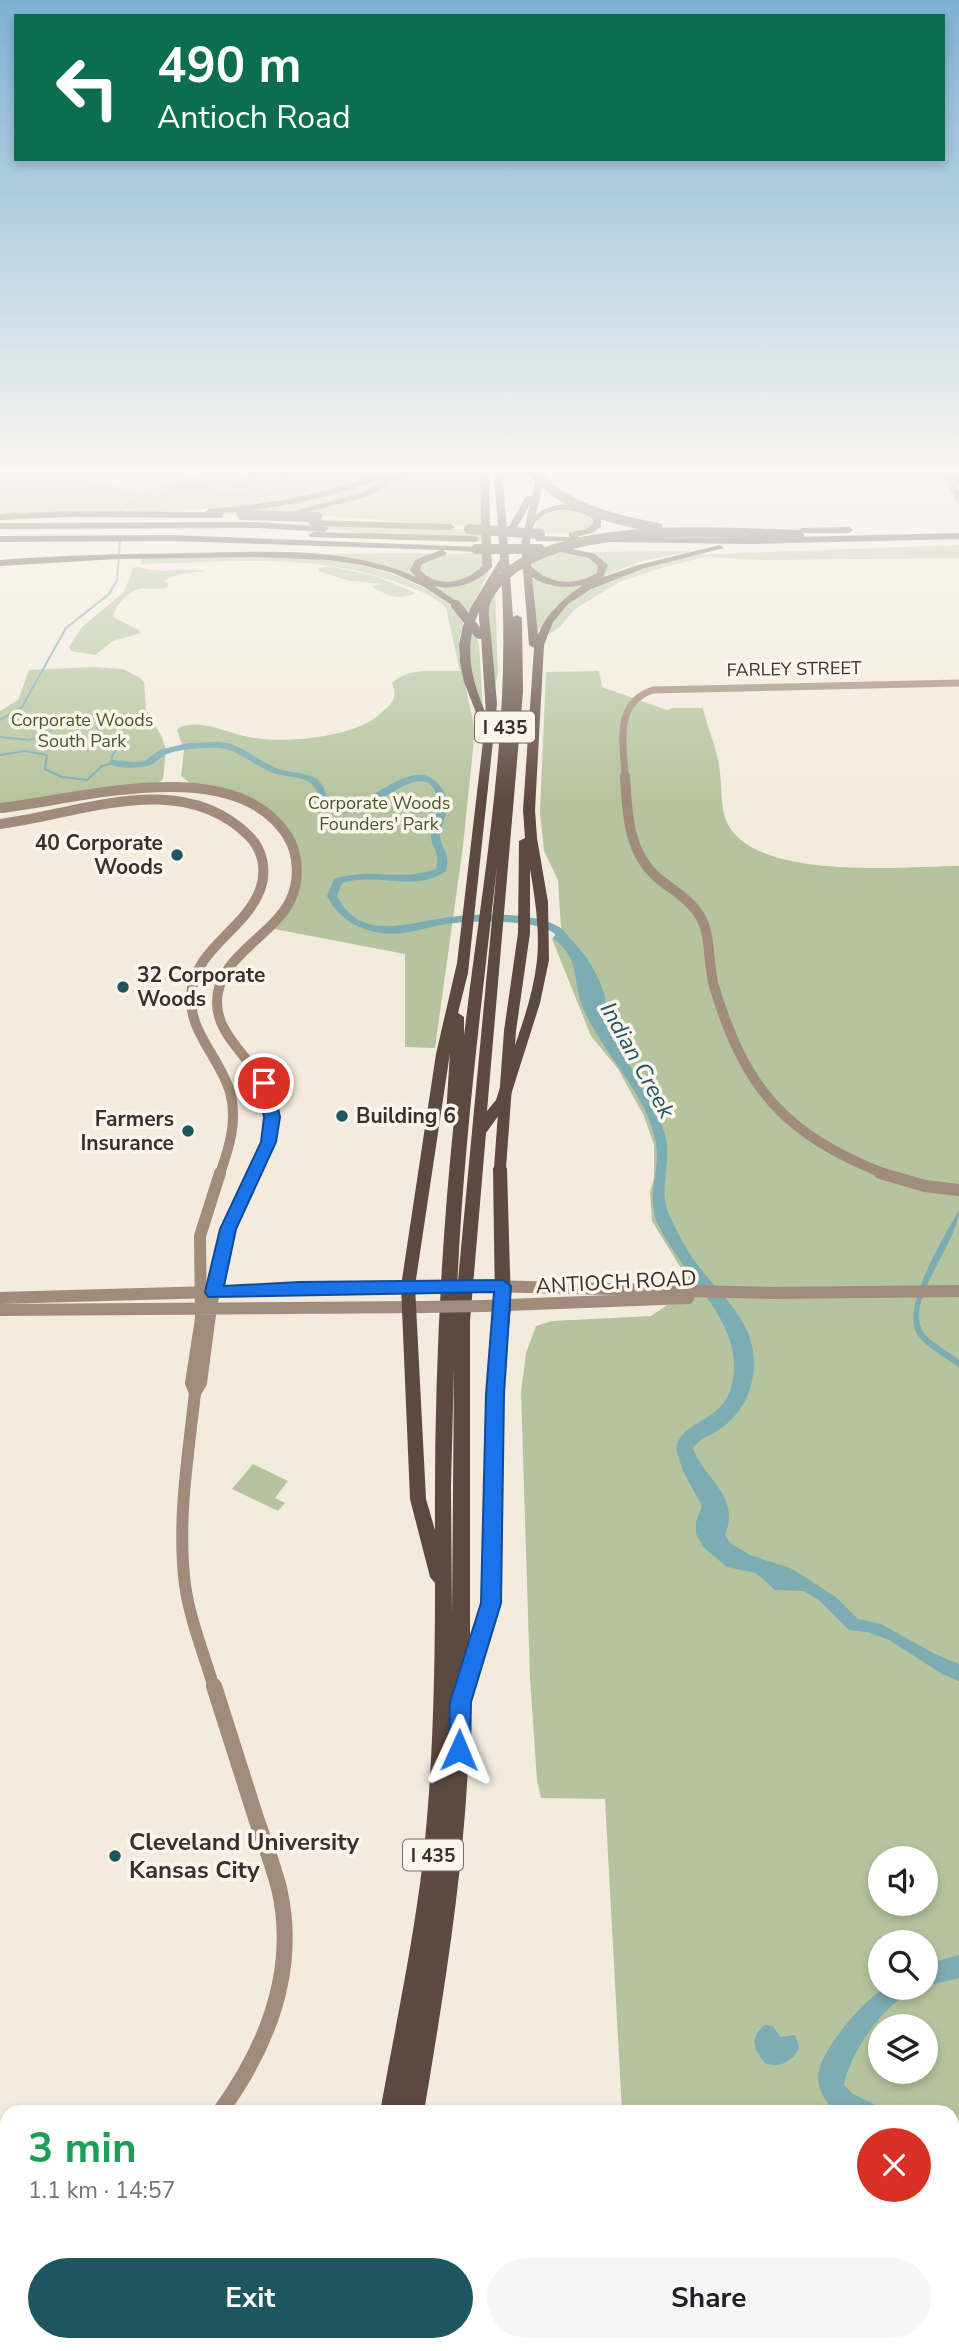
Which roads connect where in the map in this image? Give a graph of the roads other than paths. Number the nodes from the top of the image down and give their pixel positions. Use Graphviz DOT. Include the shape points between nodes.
graph roads {
  1 [pos="412,580"];
  2 [pos="425,580"];
  3 [pos="472,580"];
  4 [pos="493,580"];
  5 [pos="501,580"];
  6 [pos="505,580"];
  7 [pos="514,580"];
  8 [pos="527,580"];
  9 [pos="543,580"];
  10 [pos="590,580"];
  11 [pos="606,580"];
  12 [pos="484,638"];
  13 [pos="538,662"];
  14 [pos="959,683"];
  15 [pos="489,733"];
  16 [pos="0,808"];
  17 [pos="529,810"];
  18 [pos="0,824"];
  19 [pos="507,824"];
  20 [pos="494,893"];
  21 [pos="524,894"];
  22 [pos="490,939"];
  23 [pos="463,963"];
  24 [pos="478,1133"];
  25 [pos="458,1145"];
  26 [pos="959,1190"];
  27 [pos="408,1286"];
  28 [pos="503,1286"];
  29 [pos="959,1291"];
  30 [pos="214,1292"];
  31 [pos="200,1293"];
  32 [pos="691,1295"];
  33 [pos="0,1298"];
  34 [pos="503,1306"];
  35 [pos="416,1307"];
  36 [pos="206,1309"];
  37 [pos="0,1310"];
  38 [pos="444,1595"];
  39 [pos="461,1702"];
  40 [pos="225,2105"];
  41 [pos="392,2105"];
  42 [pos="414,2105"];
  1 -- 12 [label="highway, bridge" via="456,605"];
  2 -- 3 [label="highway" via="445,584"];
  4 -- 15 [label="highway" via="468,622 463,642 467,674"];
  5 -- 12 [label="highway, bridge" via="490,592 484,611"];
  6 -- 20 [label="highway, I 435" via="508,683"];
  7 -- 19 [label="highway, I 435" via="519,669"];
  8 -- 13 [label="highway"];
  9 -- 10 [label="highway"];
  11 -- 13 [label="highway" via="553,613 538,645"];
  12 -- 15 [label="highway" via="492,693"];
  13 -- 17 [label="highway"];
  14 -- 26 [label="street, FARLEY STREET" via="675,687 633,700 624,717 632,845 648,869 687,897 704,923 709,968 744,1069 763,1096 823,1144 919,1185"];
  15 -- 23 [label="highway"];
  16 -- 30 [label="street" via="125,787 184,786 253,806 277,822 292,844 297,878 289,903 272,928 230,967 219,991 220,1021 259,1072 269,1094 272,1117 264,1155 228,1229"];
  17 -- 21 [label="highway" via="524,819"];
  17 -- 24 [label="highway" via="544,918 543,960 502,1101"];
  18 -- 31 [label="street" via="97,803 159,800 221,816 244,831 259,849 264,871 258,895 209,949 192,991 196,1024 223,1072 233,1110 230,1143 200,1237"];
  19 -- 20 [label="highway, I 435"];
  19 -- 21 [label="highway"];
  20 -- 22 [label="highway, I 435"];
  21 -- 28 [label="highway, bridge" via="500,1168"];
  22 -- 24 [label="highway, I 435"];
  22 -- 25 [label="highway, I 435"];
  23 -- 25 [label="highway" via="453,1123"];
  23 -- 27 [label="highway" via="443,1054"];
  24 -- 39 [label="highway, I 435" via="462,1321"];
  25 -- 38 [label="highway, I 435" via="447,1329"];
  27 -- 28 [label="street, ANTIOCH ROAD, bridge"];
  27 -- 30 [label="street, ANTIOCH ROAD"];
  27 -- 35 [label="highway"];
  28 -- 32 [label="street, ANTIOCH ROAD"];
  28 -- 34 [label="highway"];
  29 -- 32 [label="street, ANTIOCH ROAD"];
  30 -- 31 [label="street, ANTIOCH ROAD"];
  30 -- 36 [label="street"];
  31 -- 33 [label="street, ANTIOCH ROAD"];
  31 -- 36 [label="street"];
  32 -- 34 [label="street, ANTIOCH ROAD"];
  34 -- 35 [label="street, ANTIOCH ROAD, bridge"];
  34 -- 39 [label="highway" via="495,1394 491,1603"];
  35 -- 36 [label="street, ANTIOCH ROAD"];
  35 -- 38 [label="highway" via="418,1499"];
  36 -- 37 [label="street, ANTIOCH ROAD"];
  36 -- 40 [label="street" via="201,1384 195,1393 180,1523 183,1575 191,1615 286,1917 282,1984 271,2024 254,2062"];
  38 -- 41 [label="highway, I 435" via="434,1842"];
  39 -- 42 [label="highway, I 435" via="450,1874"];
}
